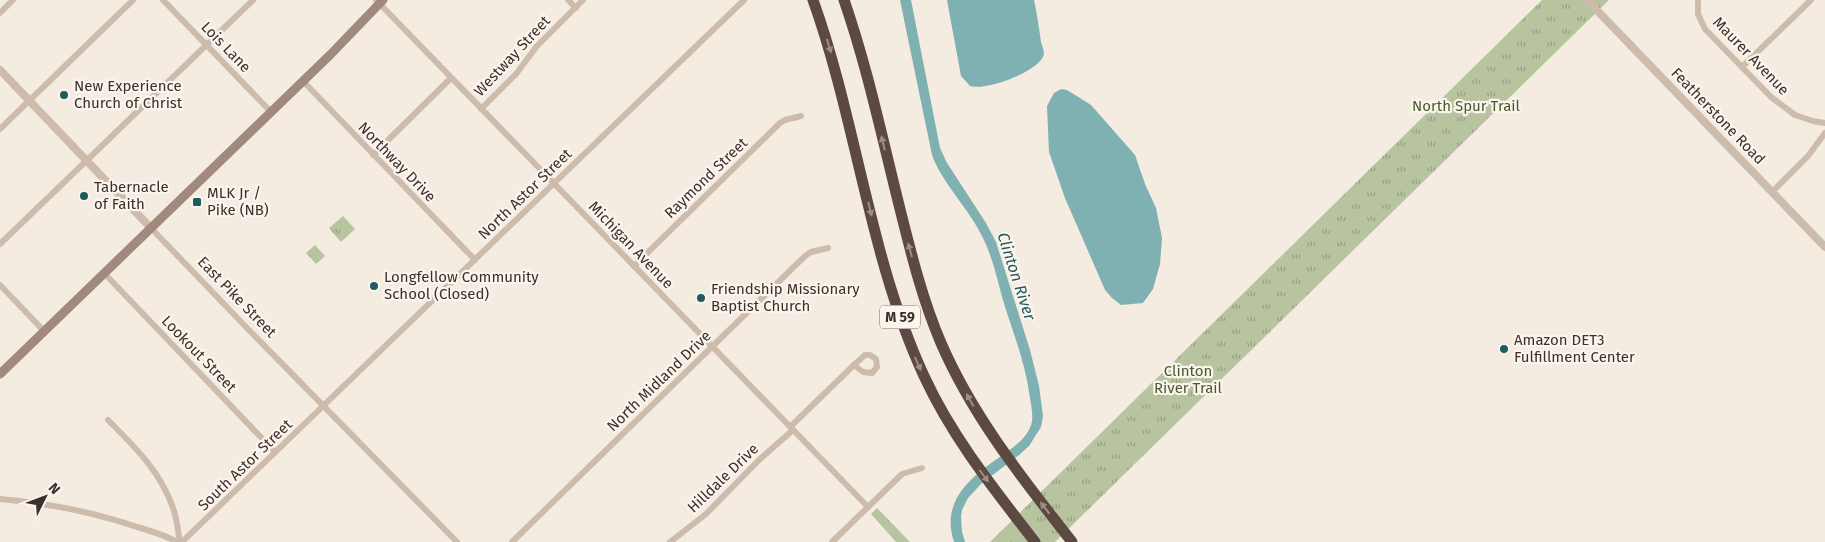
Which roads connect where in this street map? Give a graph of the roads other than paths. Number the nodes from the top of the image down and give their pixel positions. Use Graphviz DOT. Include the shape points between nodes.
graph roads {
  1 [pos="13,0"];
  2 [pos="133,0"];
  3 [pos="163,0"];
  4 [pos="253,0"];
  5 [pos="568,0"];
  6 [pos="584,0"];
  7 [pos="744,0"];
  8 [pos="813,0"];
  9 [pos="844,0"];
  10 [pos="1811,0"];
  11 [pos="379,1"];
  12 [pos="1589,2"];
  13 [pos="1698,4"];
  14 [pos="576,8"];
  15 [pos="0,13"];
  16 [pos="207,45"];
  17 [pos="1742,67"];
  18 [pos="0,70"];
  19 [pos="451,78"];
  20 [pos="303,81"];
  21 [pos="29,100"];
  22 [pos="481,109"];
  23 [pos="271,112"];
  24 [pos="801,116"];
  25 [pos="1825,122"];
  26 [pos="0,128"];
  27 [pos="1825,133"];
  28 [pos="373,154"];
  29 [pos="87,160"];
  30 [pos="554,184"];
  31 [pos="1772,192"];
  32 [pos="151,228"];
  33 [pos="0,244"];
  34 [pos="1825,247"];
  35 [pos="828,248"];
  36 [pos="475,260"];
  37 [pos="634,266"];
  38 [pos="104,273"];
  39 [pos="0,286"];
  40 [pos="44,331"];
  41 [pos="712,346"];
  42 [pos="854,364"];
  43 [pos="0,374"];
  44 [pos="324,405"];
  45 [pos="108,420"];
  46 [pos="792,429"];
  47 [pos="275,452"];
  48 [pos="922,468"];
  49 [pos="0,499"];
  50 [pos="868,507"];
  51 [pos="180,542"];
  52 [pos="457,542"];
  53 [pos="512,542"];
  54 [pos="670,542"];
  55 [pos="832,542"];
  56 [pos="1035,542"];
  57 [pos="1072,542"];
  1 -- 15 [label="street"];
  2 -- 21 [label="street"];
  3 -- 16 [label="street, Lois Lane"];
  4 -- 16 [label="street"];
  5 -- 14 [label="street"];
  6 -- 14 [label="street, Westway Street"];
  7 -- 30 [label="street, North Astor Street"];
  8 -- 56 [label="highway, M 59, one-way" via="832,57 895,303 925,378 972,460"];
  57 -- 9 [label="highway, M 59, one-way" via="995,442 952,367 925,301 864,64"];
  10 -- 17 [label="street"];
  11 -- 19 [label="street, Michigan Avenue"];
  11 -- 20 [label="main road"];
  12 -- 31 [label="street, Featherstone Road"];
  13 -- 17 [label="street, Maurer Avenue" via="1699,17 1705,29"];
  14 -- 22 [label="street, Westway Street"];
  16 -- 23 [label="street, Lois Lane"];
  16 -- 29 [label="street"];
  17 -- 25 [label="street, Maurer Avenue" via="1786,109 1804,118"];
  18 -- 21 [label="street, East Pike Street"];
  19 -- 22 [label="street, Michigan Avenue"];
  19 -- 28 [label="street"];
  20 -- 23 [label="main road"];
  20 -- 28 [label="street, Northway Drive"];
  21 -- 26 [label="street"];
  21 -- 29 [label="street, East Pike Street"];
  22 -- 30 [label="street, Michigan Avenue"];
  23 -- 32 [label="main road"];
  24 -- 37 [label="street, Raymond Street" via="780,124"];
  27 -- 31 [label="street" via="1808,156"];
  28 -- 36 [label="street, Northway Drive"];
  29 -- 32 [label="street, East Pike Street"];
  29 -- 33 [label="street"];
  30 -- 36 [label="street, North Astor Street"];
  30 -- 37 [label="street, Michigan Avenue"];
  31 -- 34 [label="street, Featherstone Road"];
  32 -- 38 [label="main road"];
  32 -- 44 [label="street, East Pike Street"];
  35 -- 41 [label="street, North Midland Drive" via="805,256"];
  36 -- 44 [label="street, North Astor Street"];
  37 -- 41 [label="street, Michigan Avenue"];
  38 -- 40 [label="main road"];
  38 -- 47 [label="street, Lookout Street"];
  39 -- 40 [label="street"];
  40 -- 43 [label="main road"];
  41 -- 46 [label="street, Michigan Avenue"];
  41 -- 53 [label="street, North Midland Drive"];
  42 -- 46 [label="street, Hilldale Drive"];
  44 -- 47 [label="street, South Astor Street"];
  44 -- 52 [label="street, East Pike Street"];
  45 -- 51 [label="street" via="160,480 174,509"];
  46 -- 50 [label="street, Michigan Avenue"];
  46 -- 54 [label="street, Hilldale Drive" via="706,514"];
  47 -- 51 [label="street, South Astor Street"];
  48 -- 50 [label="street" via="902,474"];
  49 -- 51 [label="street" via="93,514"];
  50 -- 55 [label="street"];
}
